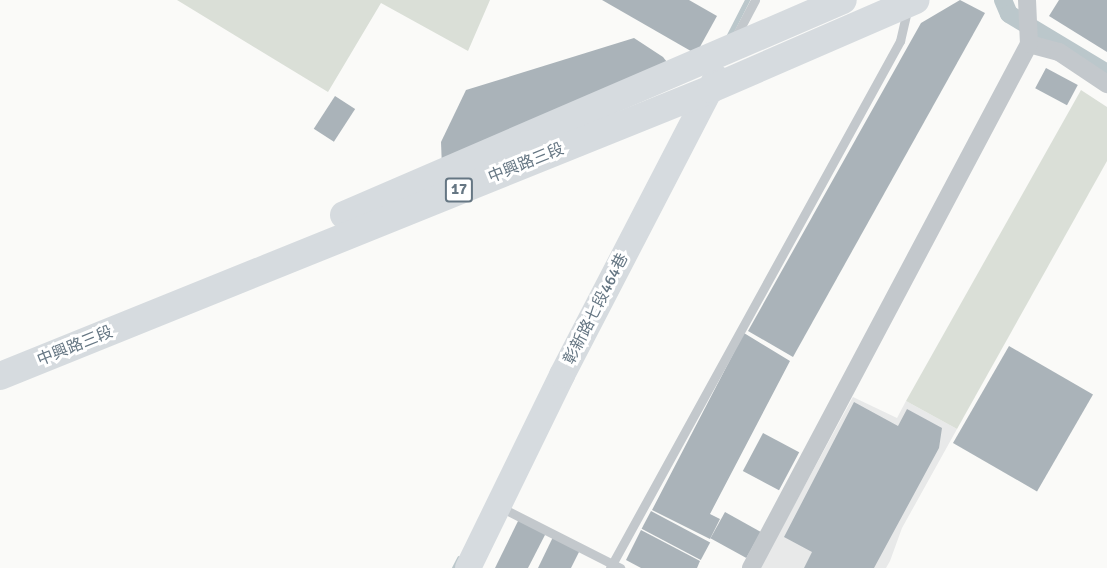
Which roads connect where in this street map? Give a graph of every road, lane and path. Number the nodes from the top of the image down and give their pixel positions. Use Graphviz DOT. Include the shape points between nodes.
graph roads {
  1 [pos="755,0"];
  2 [pos="843,0"];
  3 [pos="1027,0"];
  4 [pos="912,2"];
  5 [pos="1030,38"];
  6 [pos="729,51"];
  7 [pos="1107,84"];
  8 [pos="711,89"];
  9 [pos="0,359"];
  10 [pos="0,376"];
  11 [pos="500,507"];
  12 [pos="614,567"];
  13 [pos="468,568"];
  14 [pos="751,568"];
  1 -- 6 [label="lane"];
  2 -- 6 [label="main road, 中興路三段 / 17"];
  3 -- 5 [label="street"];
  4 -- 8 [label="main road, 中興路三段 / 17"];
  4 -- 12 [label="lane" via="900,41"];
  5 -- 7 [label="street"];
  5 -- 14 [label="street"];
  6 -- 8 [label="street, 彰新路七段464巷"];
  6 -- 9 [label="main road, 中興路三段 / 17"];
  8 -- 10 [label="main road, 中興路三段 / 17"];
  8 -- 11 [label="street, 彰新路七段464巷" via="562,375"];
  11 -- 12 [label="lane"];
  11 -- 13 [label="street, 彰新路七段464巷"];
}
